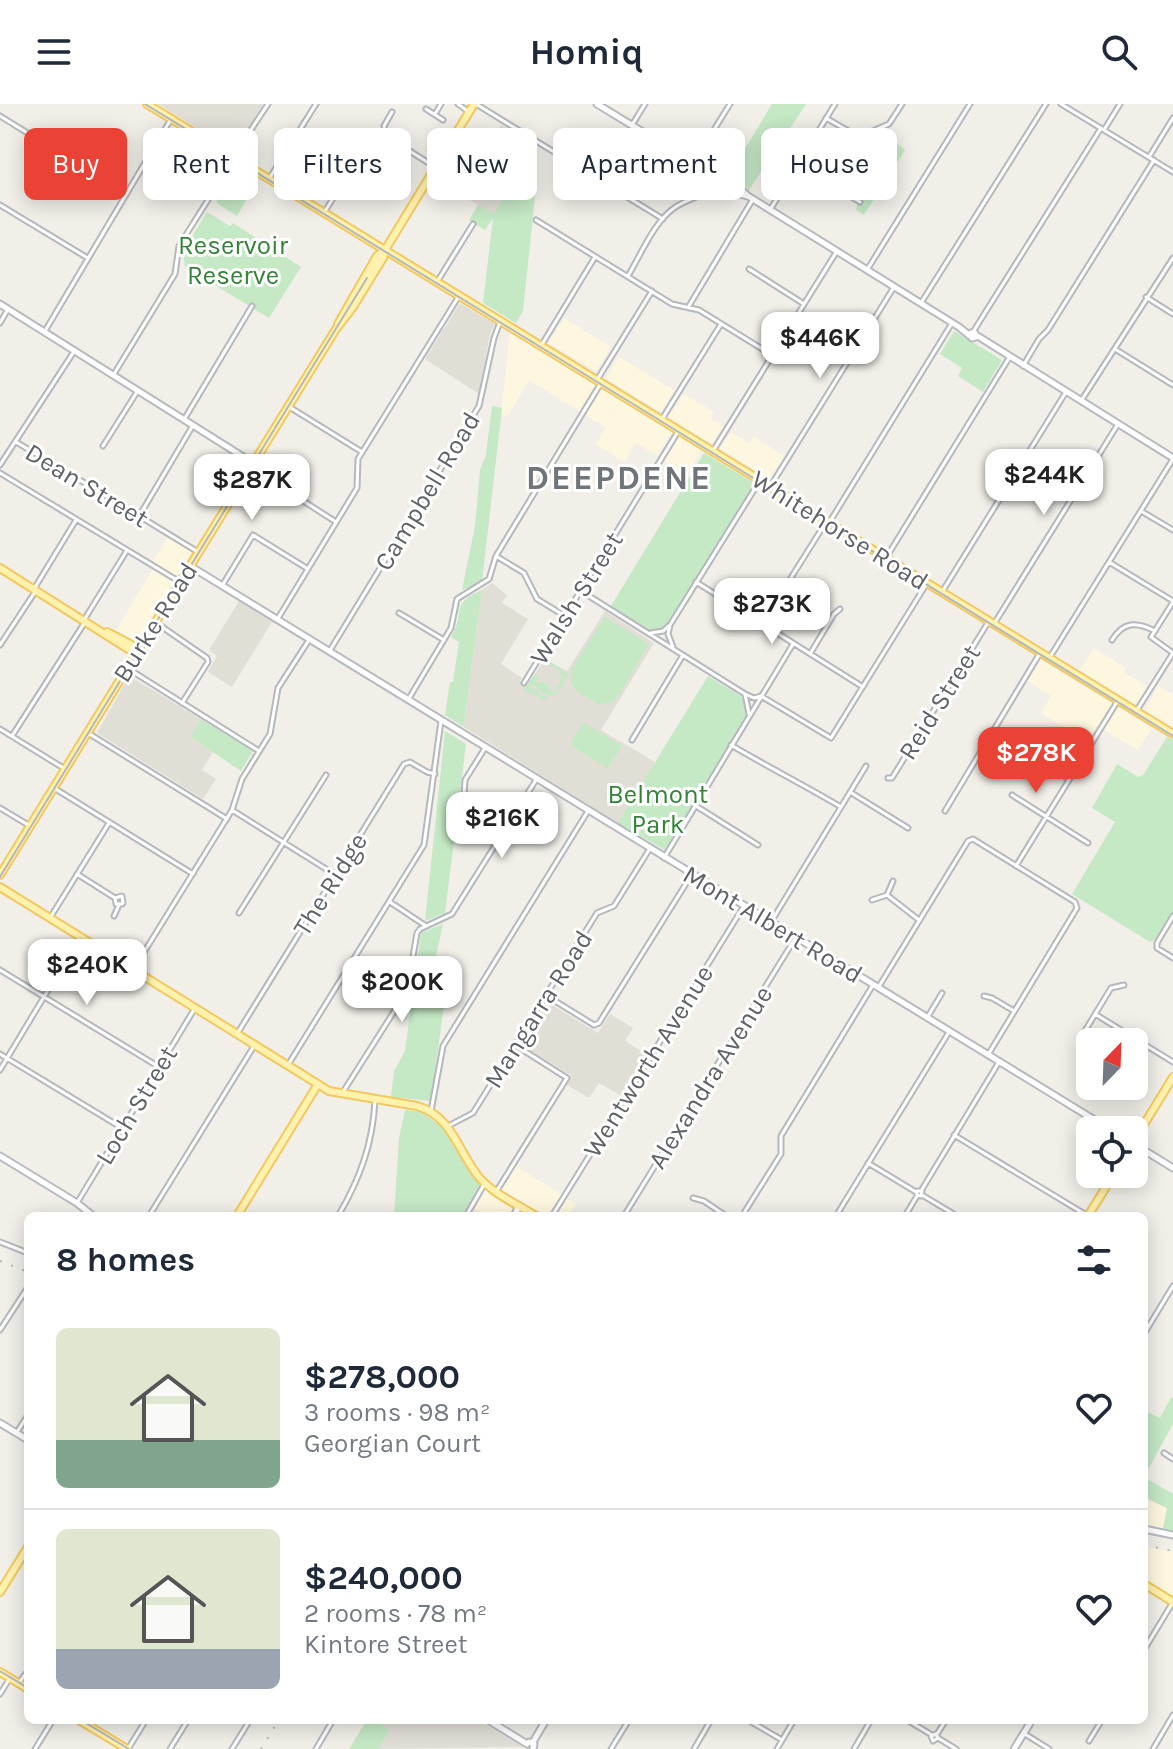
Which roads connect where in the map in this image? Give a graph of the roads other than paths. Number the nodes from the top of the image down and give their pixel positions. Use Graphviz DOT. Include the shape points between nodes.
graph roads {
  1 [pos="147,104"];
  2 [pos="268,104"];
  3 [pos="316,104"];
  4 [pos="441,104"];
  5 [pos="460,104"];
  6 [pos="597,104"];
  7 [pos="645,104"];
  8 [pos="730,104"];
  9 [pos="835,104"];
  10 [pos="902,104"];
  11 [pos="970,104"];
  12 [pos="1046,104"];
  13 [pos="1061,104"];
  14 [pos="1120,104"];
  15 [pos="473,107"];
  16 [pos="426,109"];
  17 [pos="392,112"];
  18 [pos="435,114"];
  19 [pos="0,116"];
  20 [pos="826,118"];
  21 [pos="1173,118"];
  22 [pos="171,119"];
  23 [pos="443,120"];
  24 [pos="632,125"];
  25 [pos="186,128"];
  26 [pos="253,128"];
  27 [pos="460,128"];
  28 [pos="637,128"];
  29 [pos="715,128"];
  30 [pos="820,128"];
  31 [pos="1102,129"];
  32 [pos="24,131"];
  33 [pos="1151,159"];
  34 [pos="427,162"];
  35 [pos="258,172"];
  36 [pos="1173,172"];
  37 [pos="269,179"];
  38 [pos="427,180"];
  39 [pos="127,192"];
  40 [pos="745,196"];
  41 [pos="750,198"];
  42 [pos="122,200"];
  43 [pos="208,200"];
  44 [pos="332,200"];
  45 [pos="690,200"];
  46 [pos="776,200"];
  47 [pos="857,200"];
  48 [pos="860,202"];
  49 [pos="0,205"];
  50 [pos="770,210"];
  51 [pos="324,213"];
  52 [pos="663,219"];
  53 [pos="536,220"];
  54 [pos="473,224"];
  55 [pos="385,250"];
  56 [pos="837,251"];
  57 [pos="87,257"];
  58 [pos="595,257"];
  59 [pos="1173,258"];
  60 [pos="749,269"];
  61 [pos="867,270"];
  62 [pos="628,276"];
  63 [pos="437,282"];
  64 [pos="894,287"];
  65 [pos="652,291"];
  66 [pos="459,296"];
  67 [pos="1146,297"];
  68 [pos="921,303"];
  69 [pos="0,304"];
  70 [pos="804,304"];
  71 [pos="252,306"];
  72 [pos="689,307"];
  73 [pos="9,309"];
  74 [pos="1173,314"];
  75 [pos="501,321"];
  76 [pos="0,323"];
  77 [pos="952,323"];
  78 [pos="721,324"];
  79 [pos="43,330"];
  80 [pos="974,335"];
  81 [pos="541,346"];
  82 [pos="73,348"];
  83 [pos="1114,349"];
  84 [pos="772,355"];
  85 [pos="1009,358"];
  86 [pos="1023,366"];
  87 [pos="114,374"];
  88 [pos="599,381"];
  89 [pos="1173,385"];
  90 [pos="139,389"];
  91 [pos="1066,392"];
  92 [pos="1081,401"];
  93 [pos="288,406"];
  94 [pos="184,417"];
  95 [pos="662,420"];
  96 [pos="195,424"];
  97 [pos="1118,424"];
  98 [pos="679,430"];
  99 [pos="16,442"];
  100 [pos="103,446"];
  101 [pos="713,451"];
  102 [pos="362,452"];
  103 [pos="1173,458"];
  104 [pos="252,465"];
  105 [pos="1,469"];
  106 [pos="760,480"];
  107 [pos="770,487"];
  108 [pos="1141,511"];
  109 [pos="141,513"];
  110 [pos="77,519"];
  111 [pos="336,522"];
  112 [pos="828,522"];
  113 [pos="1173,530"];
  114 [pos="127,550"];
  115 [pos="198,552"];
  116 [pos="496,556"];
  117 [pos="886,558"];
  118 [pos="1109,562"];
  119 [pos="190,566"];
  120 [pos="0,568"];
  121 [pos="308,569"];
  122 [pos="180,582"];
  123 [pos="696,582"];
  124 [pos="927,583"];
  125 [pos="222,586"];
  126 [pos="34,589"];
  127 [pos="581,591"];
  128 [pos="942,592"];
  129 [pos="1173,601"];
  130 [pos="840,609"];
  131 [pos="399,613"];
  132 [pos="565,616"];
  133 [pos="84,620"];
  134 [pos="277,620"];
  135 [pos="155,622"];
  136 [pos="991,623"];
  137 [pos="762,624"];
  138 [pos="670,625"];
  139 [pos="100,629"];
  140 [pos="1155,631"];
  141 [pos="647,633"];
  142 [pos="309,640"];
  143 [pos="444,640"];
  144 [pos="1112,640"];
  145 [pos="793,644"];
  146 [pos="0,645"];
  147 [pos="125,648"];
  148 [pos="674,650"];
  149 [pos="137,652"];
  150 [pos="329,652"];
  151 [pos="1040,653"];
  152 [pos="1173,653"];
  153 [pos="810,654"];
  154 [pos="683,655"];
  155 [pos="1049,658"];
  156 [pos="128,667"];
  157 [pos="524,683"];
  158 [pos="863,687"];
  159 [pos="745,694"];
  160 [pos="761,696"];
  161 [pos="408,700"];
  162 [pos="1118,700"];
  163 [pos="182,703"];
  164 [pos="1136,712"];
  165 [pos="749,715"];
  166 [pos="443,722"];
  167 [pos="0,729"];
  168 [pos="88,733"];
  169 [pos="1173,734"];
  170 [pos="12,736"];
  171 [pos="632,740"];
  172 [pos="731,745"];
  173 [pos="485,748"];
  174 [pos="1019,748"];
  175 [pos="259,751"];
  176 [pos="866,766"];
  177 [pos="65,769"];
  178 [pos="435,774"];
  179 [pos="326,775"];
  180 [pos="888,778"];
  181 [pos="1069,779"];
  182 [pos="537,780"];
  183 [pos="54,788"];
  184 [pos="850,792"];
  185 [pos="1012,795"];
  186 [pos="696,806"];
  187 [pos="841,807"];
  188 [pos="0,808"];
  189 [pos="463,809"];
  190 [pos="232,810"];
  191 [pos="588,811"];
  192 [pos="945,811"];
  193 [pos="1046,817"];
  194 [pos="227,819"];
  195 [pos="110,822"];
  196 [pos="30,826"];
  197 [pos="908,828"];
  198 [pos="284,842"];
  199 [pos="1088,843"];
  200 [pos="758,845"];
  201 [pos="650,849"];
  202 [pos="664,858"];
  203 [pos="1016,866"];
  204 [pos="77,874"];
  205 [pos="193,874"];
  206 [pos="336,874"];
  207 [pos="692,874"];
  208 [pos="0,875"];
  209 [pos="893,881"];
  210 [pos="0,887"];
  211 [pos="887,895"];
  212 [pos="115,898"];
  213 [pos="872,900"];
  214 [pos="390,902"];
  215 [pos="119,905"];
  216 [pos="744,906"];
  217 [pos="239,913"];
  218 [pos="114,916"];
  219 [pos="1173,916"];
  220 [pos="50,918"];
  221 [pos="417,918"];
  222 [pos="919,920"];
  223 [pos="771,922"];
  224 [pos="426,926"];
  225 [pos="420,929"];
  226 [pos="80,937"];
  227 [pos="796,937"];
  228 [pos="1173,958"];
  229 [pos="0,970"];
  230 [pos="133,970"];
  231 [pos="1124,985"];
  232 [pos="876,987"];
  233 [pos="942,993"];
  234 [pos="546,996"];
  235 [pos="984,996"];
  236 [pos="44,997"];
  237 [pos="195,1008"];
  238 [pos="1014,1011"];
  239 [pos="1095,1014"];
  240 [pos="927,1018"];
  241 [pos="1087,1028"];
  242 [pos="950,1032"];
  243 [pos="237,1034"];
  244 [pos="255,1045"];
  245 [pos="515,1045"];
  246 [pos="0,1054"];
  247 [pos="988,1055"];
  248 [pos="7,1058"];
  249 [pos="999,1062"];
  250 [pos="1173,1062"];
  251 [pos="288,1065"];
  252 [pos="159,1067"];
  253 [pos="0,1070"];
  254 [pos="1173,1077"];
  255 [pos="318,1084"];
  256 [pos="341,1095"];
  257 [pos="375,1100"];
  258 [pos="431,1111"];
  259 [pos="1088,1116"];
  260 [pos="1148,1119"];
  261 [pos="448,1126"];
  262 [pos="122,1128"];
  263 [pos="954,1135"];
  264 [pos="1148,1152"];
  265 [pos="0,1156"];
  266 [pos="868,1163"];
  267 [pos="1173,1168"];
  268 [pos="485,1183"];
  269 [pos="1105,1188"];
  270 [pos="496,1192"];
  271 [pos="919,1193"];
  272 [pos="693,1198"];
  273 [pos="77,1203"];
  274 [pos="519,1206"];
  275 [pos="88,1212"];
  276 [pos="151,1212"];
  277 [pos="239,1212"];
  278 [pos="340,1212"];
  279 [pos="468,1212"];
  280 [pos="516,1212"];
  281 [pos="529,1212"];
  282 [pos="554,1212"];
  283 [pos="626,1212"];
  284 [pos="720,1212"];
  285 [pos="745,1212"];
  286 [pos="838,1212"];
  287 [pos="907,1212"];
  288 [pos="950,1212"];
  289 [pos="1081,1212"];
  290 [pos="1090,1212"];
  291 [pos="0,1242"];
  292 [pos="24,1251"];
  293 [pos="1173,1286"];
  294 [pos="24,1293"];
  295 [pos="1148,1327"];
  296 [pos="0,1330"];
  297 [pos="24,1422"];
  298 [pos="0,1423"];
  299 [pos="17,1433"];
  300 [pos="24,1437"];
  301 [pos="1164,1453"];
  302 [pos="1173,1459"];
  303 [pos="1148,1530"];
  304 [pos="1173,1535"];
  305 [pos="24,1553"];
  306 [pos="1148,1586"];
  307 [pos="0,1592"];
  308 [pos="1173,1602"];
  309 [pos="1148,1643"];
  310 [pos="0,1672"];
  311 [pos="10,1678"];
  312 [pos="22,1686"];
  313 [pos="0,1694"];
  314 [pos="1173,1715"];
  315 [pos="51,1724"];
  316 [pos="86,1724"];
  317 [pos="144,1724"];
  318 [pos="186,1724"];
  319 [pos="248,1724"];
  320 [pos="331,1724"];
  321 [pos="495,1724"];
  322 [pos="544,1724"];
  323 [pos="627,1724"];
  324 [pos="709,1724"];
  325 [pos="755,1724"];
  326 [pos="792,1724"];
  327 [pos="869,1724"];
  328 [pos="914,1724"];
  329 [pos="943,1724"];
  330 [pos="1030,1724"];
  331 [pos="1100,1724"];
  332 [pos="1024,1733"];
  333 [pos="935,1737"];
  334 [pos="782,1740"];
  335 [pos="1089,1741"];
  336 [pos="532,1747"];
  337 [pos="35,1749"];
  338 [pos="128,1749"];
  339 [pos="170,1749"];
  340 [pos="232,1749"];
  341 [pos="316,1749"];
  342 [pos="611,1749"];
  343 [pos="694,1749"];
  344 [pos="777,1749"];
  345 [pos="854,1749"];
  346 [pos="928,1749"];
  347 [pos="956,1749"];
  348 [pos="1014,1749"];
  349 [pos="1049,1749"];
  350 [pos="1153,1749"];
  1 -- 22 [label="main road, Whitehorse Road"];
  2 -- 26 [label="street"];
  3 -- 37 [label="street"];
  4 -- 18 [label="street"];
  5 -- 15 [label="street"];
  6 -- 24 [label="street"];
  7 -- 24 [label="street"];
  8 -- 29 [label="street"];
  9 -- 20 [label="street"];
  10 -- 20 [label="street" via="889,124 857,137"];
  11 -- 61 [label="street"];
  12 -- 68 [label="street"];
  13 -- 31 [label="street"];
  14 -- 31 [label="street"];
  15 -- 27 [label="main road, Burke Road"];
  15 -- 52 [label="street"];
  16 -- 18 [label="street"];
  17 -- 34 [label="street" via="384,126 386,136"];
  18 -- 23 [label="street"];
  19 -- 32 [label="street"];
  20 -- 30 [label="street"];
  21 -- 33 [label="street"];
  22 -- 25 [label="main road, Whitehorse Road"];
  22 -- 39 [label="street"];
  24 -- 28 [label="street"];
  31 -- 33 [label="street"];
  31 -- 80 [label="street"];
  33 -- 36 [label="street"];
  33 -- 86 [label="street"];
  35 -- 37 [label="main road, Whitehorse Road"];
  37 -- 51 [label="main road, Whitehorse Road"];
  38 -- 55 [label="main road, Burke Road"];
  40 -- 41 [label="street"];
  41 -- 50 [label="street"];
  41 -- 72 [label="street"];
  42 -- 57 [label="street"];
  43 -- 87 [label="street" via="179,246 175,274"];
  44 -- 51 [label="street"];
  45 -- 52 [label="street"];
  46 -- 50 [label="street"];
  47 -- 48 [label="street"];
  49 -- 57 [label="street"];
  50 -- 56 [label="street"];
  51 -- 55 [label="main road, Whitehorse Road"];
  52 -- 62 [label="street"];
  53 -- 58 [label="street"];
  54 -- 63 [label="street"];
  55 -- 63 [label="main road, Whitehorse Road"];
  55 -- 93 [label="main road, Burke Road"];
  56 -- 61 [label="street"];
  56 -- 70 [label="street"];
  57 -- 79 [label="street"];
  58 -- 62 [label="street"];
  58 -- 81 [label="street"];
  59 -- 67 [label="street"];
  60 -- 70 [label="street"];
  61 -- 64 [label="street"];
  62 -- 65 [label="street"];
  63 -- 66 [label="main road, Whitehorse Road"];
  64 -- 68 [label="street"];
  64 -- 107 [label="street"];
  65 -- 72 [label="street" via="676,306"];
  65 -- 88 [label="street"];
  66 -- 75 [label="main road, Whitehorse Road"];
  66 -- 102 [label="street"];
  67 -- 74 [label="street"];
  67 -- 83 [label="street"];
  68 -- 77 [label="street"];
  69 -- 73 [label="street"];
  70 -- 84 [label="street"];
  71 -- 94 [label="street"];
  72 -- 78 [label="street"];
  73 -- 76 [label="street"];
  73 -- 79 [label="street"];
  75 -- 81 [label="main road, Whitehorse Road"];
  75 -- 150 [label="street, Campbell Road" via="479,406"];
  77 -- 80 [label="street"];
  77 -- 112 [label="street"];
  78 -- 84 [label="street"];
  78 -- 95 [label="street"];
  79 -- 82 [label="street"];
  80 -- 85 [label="street"];
  81 -- 88 [label="main road, Whitehorse Road"];
  82 -- 87 [label="street"];
  82 -- 99 [label="street"];
  83 -- 89 [label="street"];
  83 -- 92 [label="street"];
  84 -- 101 [label="street"];
  85 -- 86 [label="street"];
  85 -- 117 [label="street"];
  86 -- 91 [label="street"];
  87 -- 90 [label="street"];
  88 -- 95 [label="main road, Whitehorse Road"];
  88 -- 116 [label="street"];
  90 -- 94 [label="street"];
  90 -- 100 [label="street"];
  91 -- 92 [label="street"];
  91 -- 128 [label="street"];
  92 -- 97 [label="street"];
  93 -- 102 [label="street"];
  93 -- 104 [label="main road, Burke Road"];
  94 -- 96 [label="street"];
  95 -- 98 [label="main road, Whitehorse Road"];
  96 -- 104 [label="street"];
  96 -- 109 [label="street"];
  97 -- 103 [label="street"];
  97 -- 136 [label="street, Reid Street"];
  98 -- 101 [label="main road, Whitehorse Road"];
  98 -- 127 [label="street, Walsh Street"];
  99 -- 105 [label="street"];
  99 -- 109 [label="street, Dean Street"];
  101 -- 106 [label="main road, Whitehorse Road"];
  102 -- 111 [label="street" via="357,488"];
  103 -- 108 [label="street"];
  104 -- 111 [label="street" via="261,476"];
  104 -- 115 [label="main road, Burke Road"];
  105 -- 110 [label="street"];
  106 -- 107 [label="main road, Whitehorse Road"];
  106 -- 123 [label="street"];
  107 -- 112 [label="main road, Whitehorse Road"];
  108 -- 113 [label="street"];
  108 -- 118 [label="street"];
  109 -- 115 [label="street, Dean Street"];
  110 -- 114 [label="street"];
  110 -- 126 [label="street"];
  111 -- 121 [label="street"];
  112 -- 117 [label="main road, Whitehorse Road"];
  112 -- 137 [label="street"];
  114 -- 122 [label="street"];
  114 -- 133 [label="street"];
  115 -- 119 [label="main road, Burke Road"];
  116 -- 132 [label="street" via="524,573 537,599"];
  116 -- 143 [label="street" via="489,579 456,602"];
  117 -- 124 [label="main road, Whitehorse Road"];
  118 -- 129 [label="street"];
  118 -- 155 [label="street"];
  119 -- 122 [label="main road, Burke Road"];
  119 -- 125 [label="street, Mont Albert Road"];
  120 -- 126 [label="main road"];
  121 -- 125 [label="street" via="253,535"];
  121 -- 134 [label="street"];
  122 -- 135 [label="main road, Burke Road"];
  123 -- 137 [label="street"];
  123 -- 138 [label="street"];
  124 -- 128 [label="main road, Whitehorse Road"];
  124 -- 158 [label="street"];
  125 -- 134 [label="street, Mont Albert Road"];
  126 -- 133 [label="main road"];
  126 -- 146 [label="street"];
  127 -- 132 [label="street, Walsh Street"];
  127 -- 141 [label="street"];
  128 -- 136 [label="main road, Whitehorse Road"];
  129 -- 140 [label="street"];
  130 -- 153 [label="street"];
  131 -- 143 [label="street"];
  132 -- 157 [label="street, Walsh Street"];
  133 -- 139 [label="main road"];
  133 -- 170 [label="street"];
  134 -- 142 [label="street, Mont Albert Road"];
  135 -- 149 [label="main road, Burke Road"];
  135 -- 163 [label="street" via="207,658"];
  136 -- 151 [label="main road, Whitehorse Road"];
  136 -- 180 [label="street, Reid Street"];
  137 -- 145 [label="street"];
  138 -- 141 [label="street" via="657,634"];
  138 -- 148 [label="street"];
  139 -- 147 [label="main road"];
  139 -- 149 [label="main road"];
  140 -- 144 [label="street" via="1142,624 1128,625"];
  140 -- 152 [label="street" via="1151,638"];
  141 -- 148 [label="street"];
  142 -- 150 [label="street, Mont Albert Road"];
  142 -- 175 [label="street" via="278,688 270,734"];
  143 -- 161 [label="street"];
  145 -- 153 [label="street"];
  145 -- 160 [label="street"];
  147 -- 149 [label="main road"];
  147 -- 156 [label="main road"];
  148 -- 154 [label="street"];
  149 -- 156 [label="main road, Burke Road"];
  150 -- 161 [label="street, Mont Albert Road"];
  151 -- 155 [label="main road, Whitehorse Road"];
  151 -- 192 [label="street"];
  152 -- 164 [label="street"];
  153 -- 158 [label="street"];
  154 -- 159 [label="street"];
  154 -- 171 [label="street"];
  155 -- 162 [label="main road, Whitehorse Road"];
  156 -- 163 [label="street"];
  156 -- 168 [label="main road, Burke Road"];
  158 -- 160 [label="street" via="831,738"];
  159 -- 160 [label="street"];
  159 -- 165 [label="street"];
  160 -- 165 [label="street"];
  161 -- 166 [label="street, Mont Albert Road"];
  162 -- 164 [label="main road, Whitehorse Road"];
  162 -- 181 [label="street"];
  163 -- 175 [label="street"];
  164 -- 169 [label="main road, Whitehorse Road"];
  165 -- 172 [label="street"];
  166 -- 173 [label="street, Mont Albert Road"];
  166 -- 178 [label="street"];
  167 -- 170 [label="street"];
  168 -- 177 [label="main road, Burke Road"];
  168 -- 194 [label="street"];
  170 -- 177 [label="street"];
  172 -- 186 [label="street"];
  172 -- 187 [label="street"];
  173 -- 182 [label="street, Mont Albert Road"];
  173 -- 189 [label="street" via="465,780"];
  174 -- 181 [label="street"];
  175 -- 190 [label="street"];
  176 -- 184 [label="street"];
  177 -- 183 [label="main road, Burke Road"];
  178 -- 206 [label="street, The Ridge" via="404,764"];
  178 -- 214 [label="street" via="428,837"];
  179 -- 198 [label="street"];
  181 -- 193 [label="street"];
  182 -- 191 [label="street, Mont Albert Road"];
  182 -- 224 [label="street" via="452,914"];
  183 -- 195 [label="street"];
  183 -- 196 [label="main road, Burke Road"];
  184 -- 187 [label="street"];
  184 -- 197 [label="street"];
  185 -- 193 [label="street"];
  186 -- 200 [label="street"];
  186 -- 202 [label="street"];
  187 -- 223 [label="street"];
  188 -- 196 [label="street"];
  190 -- 194 [label="street"];
  190 -- 198 [label="street"];
  191 -- 201 [label="street, Mont Albert Road"];
  191 -- 258 [label="street" via="443,1046"];
  193 -- 199 [label="street"];
  193 -- 203 [label="street"];
  194 -- 205 [label="street"];
  195 -- 204 [label="street"];
  195 -- 205 [label="street"];
  196 -- 208 [label="main road, Burke Road"];
  198 -- 206 [label="street"];
  198 -- 217 [label="street"];
  201 -- 202 [label="street, Mont Albert Road"];
  201 -- 234 [label="street, Mangarra Road" via="614,906 597,913"];
  202 -- 207 [label="street, Mont Albert Road"];
  203 -- 222 [label="street" via="970,839"];
  203 -- 238 [label="street" via="1077,908"];
  204 -- 212 [label="street"];
  204 -- 220 [label="street"];
  205 -- 230 [label="street"];
  206 -- 243 [label="street, The Ridge"];
  207 -- 216 [label="street, Mont Albert Road"];
  207 -- 234 [label="street" via="599,1023 594,1025"];
  209 -- 211 [label="street"];
  210 -- 220 [label="main road"];
  211 -- 213 [label="street"];
  211 -- 222 [label="street"];
  212 -- 215 [label="street"];
  212 -- 215 [label="street" via="123,897"];
  214 -- 221 [label="street"];
  214 -- 251 [label="street"];
  215 -- 218 [label="street"];
  216 -- 223 [label="street, Mont Albert Road"];
  216 -- 282 [label="street, Wentworth Avenue"];
  219 -- 228 [label="street" via="1157,943"];
  220 -- 226 [label="main road"];
  221 -- 224 [label="street"];
  221 -- 225 [label="street"];
  222 -- 232 [label="street"];
  223 -- 227 [label="street, Mont Albert Road"];
  224 -- 225 [label="street"];
  225 -- 256 [label="street" via="407,991"];
  226 -- 230 [label="main road"];
  226 -- 236 [label="street"];
  227 -- 232 [label="street, Mont Albert Road"];
  227 -- 283 [label="street, Alexandra Avenue"];
  229 -- 236 [label="street"];
  230 -- 237 [label="main road"];
  231 -- 239 [label="street" via="1111,988"];
  232 -- 240 [label="street, Mont Albert Road"];
  232 -- 285 [label="street" via="781,1136 781,1154"];
  233 -- 240 [label="street"];
  234 -- 245 [label="street, Mangarra Road"];
  235 -- 238 [label="street"];
  236 -- 248 [label="street"];
  236 -- 252 [label="street"];
  237 -- 243 [label="main road"];
  237 -- 252 [label="street, Loch Street"];
  238 -- 247 [label="street"];
  239 -- 241 [label="street"];
  239 -- 250 [label="street"];
  240 -- 242 [label="street, Mont Albert Road"];
  242 -- 247 [label="street, Mont Albert Road"];
  242 -- 266 [label="street"];
  243 -- 244 [label="main road"];
  244 -- 251 [label="main road"];
  244 -- 276 [label="street"];
  245 -- 261 [label="street, Mangarra Road" via="473,1113"];
  245 -- 270 [label="street" via="567,1078"];
  246 -- 248 [label="street"];
  247 -- 249 [label="street, Mont Albert Road"];
  248 -- 253 [label="street"];
  248 -- 262 [label="street"];
  249 -- 259 [label="street, Mont Albert Road"];
  249 -- 263 [label="street"];
  251 -- 255 [label="main road"];
  252 -- 262 [label="street, Loch Street"];
  254 -- 260 [label="main road"];
  255 -- 256 [label="main road"];
  255 -- 277 [label="main road"];
  256 -- 257 [label="main road"];
  257 -- 258 [label="main road"];
  257 -- 278 [label="street" via="371,1142"];
  258 -- 261 [label="main road"];
  261 -- 268 [label="main road"];
  262 -- 273 [label="street, Loch Street"];
  263 -- 271 [label="street"];
  263 -- 289 [label="street"];
  264 -- 267 [label="street"];
  265 -- 273 [label="street"];
  266 -- 271 [label="street"];
  266 -- 286 [label="street"];
  268 -- 270 [label="main road"];
  268 -- 279 [label="street"];
  269 -- 290 [label="main road"];
  270 -- 274 [label="main road"];
  271 -- 287 [label="street"];
  271 -- 288 [label="street"];
  272 -- 284 [label="street"];
  273 -- 275 [label="street"];
  274 -- 280 [label="street"];
  274 -- 281 [label="main road"];
  291 -- 292 [label="street"];
  293 -- 295 [label="street"];
  294 -- 296 [label="street"];
  297 -- 299 [label="street"];
  298 -- 299 [label="street"];
  299 -- 300 [label="street"];
  301 -- 302 [label="street"];
  303 -- 304 [label="street"];
  305 -- 307 [label="main road"];
  306 -- 308 [label="main road"];
  308 -- 309 [label="street"];
  310 -- 311 [label="main road"];
  311 -- 312 [label="main road"];
  311 -- 313 [label="street"];
  314 -- 350 [label="street"];
  315 -- 337 [label="street"];
  316 -- 338 [label="main road"];
  317 -- 338 [label="street"];
  318 -- 339 [label="street"];
  319 -- 340 [label="street"];
  320 -- 341 [label="street"];
  321 -- 336 [label="street"];
  322 -- 336 [label="street"];
  323 -- 342 [label="street"];
  324 -- 343 [label="street"];
  325 -- 334 [label="street"];
  326 -- 334 [label="street"];
  327 -- 345 [label="street"];
  328 -- 333 [label="street"];
  329 -- 333 [label="street"];
  330 -- 332 [label="street"];
  331 -- 335 [label="street"];
  332 -- 348 [label="street"];
  332 -- 349 [label="street"];
  333 -- 346 [label="street"];
  333 -- 347 [label="street"];
  334 -- 344 [label="street"];
}
